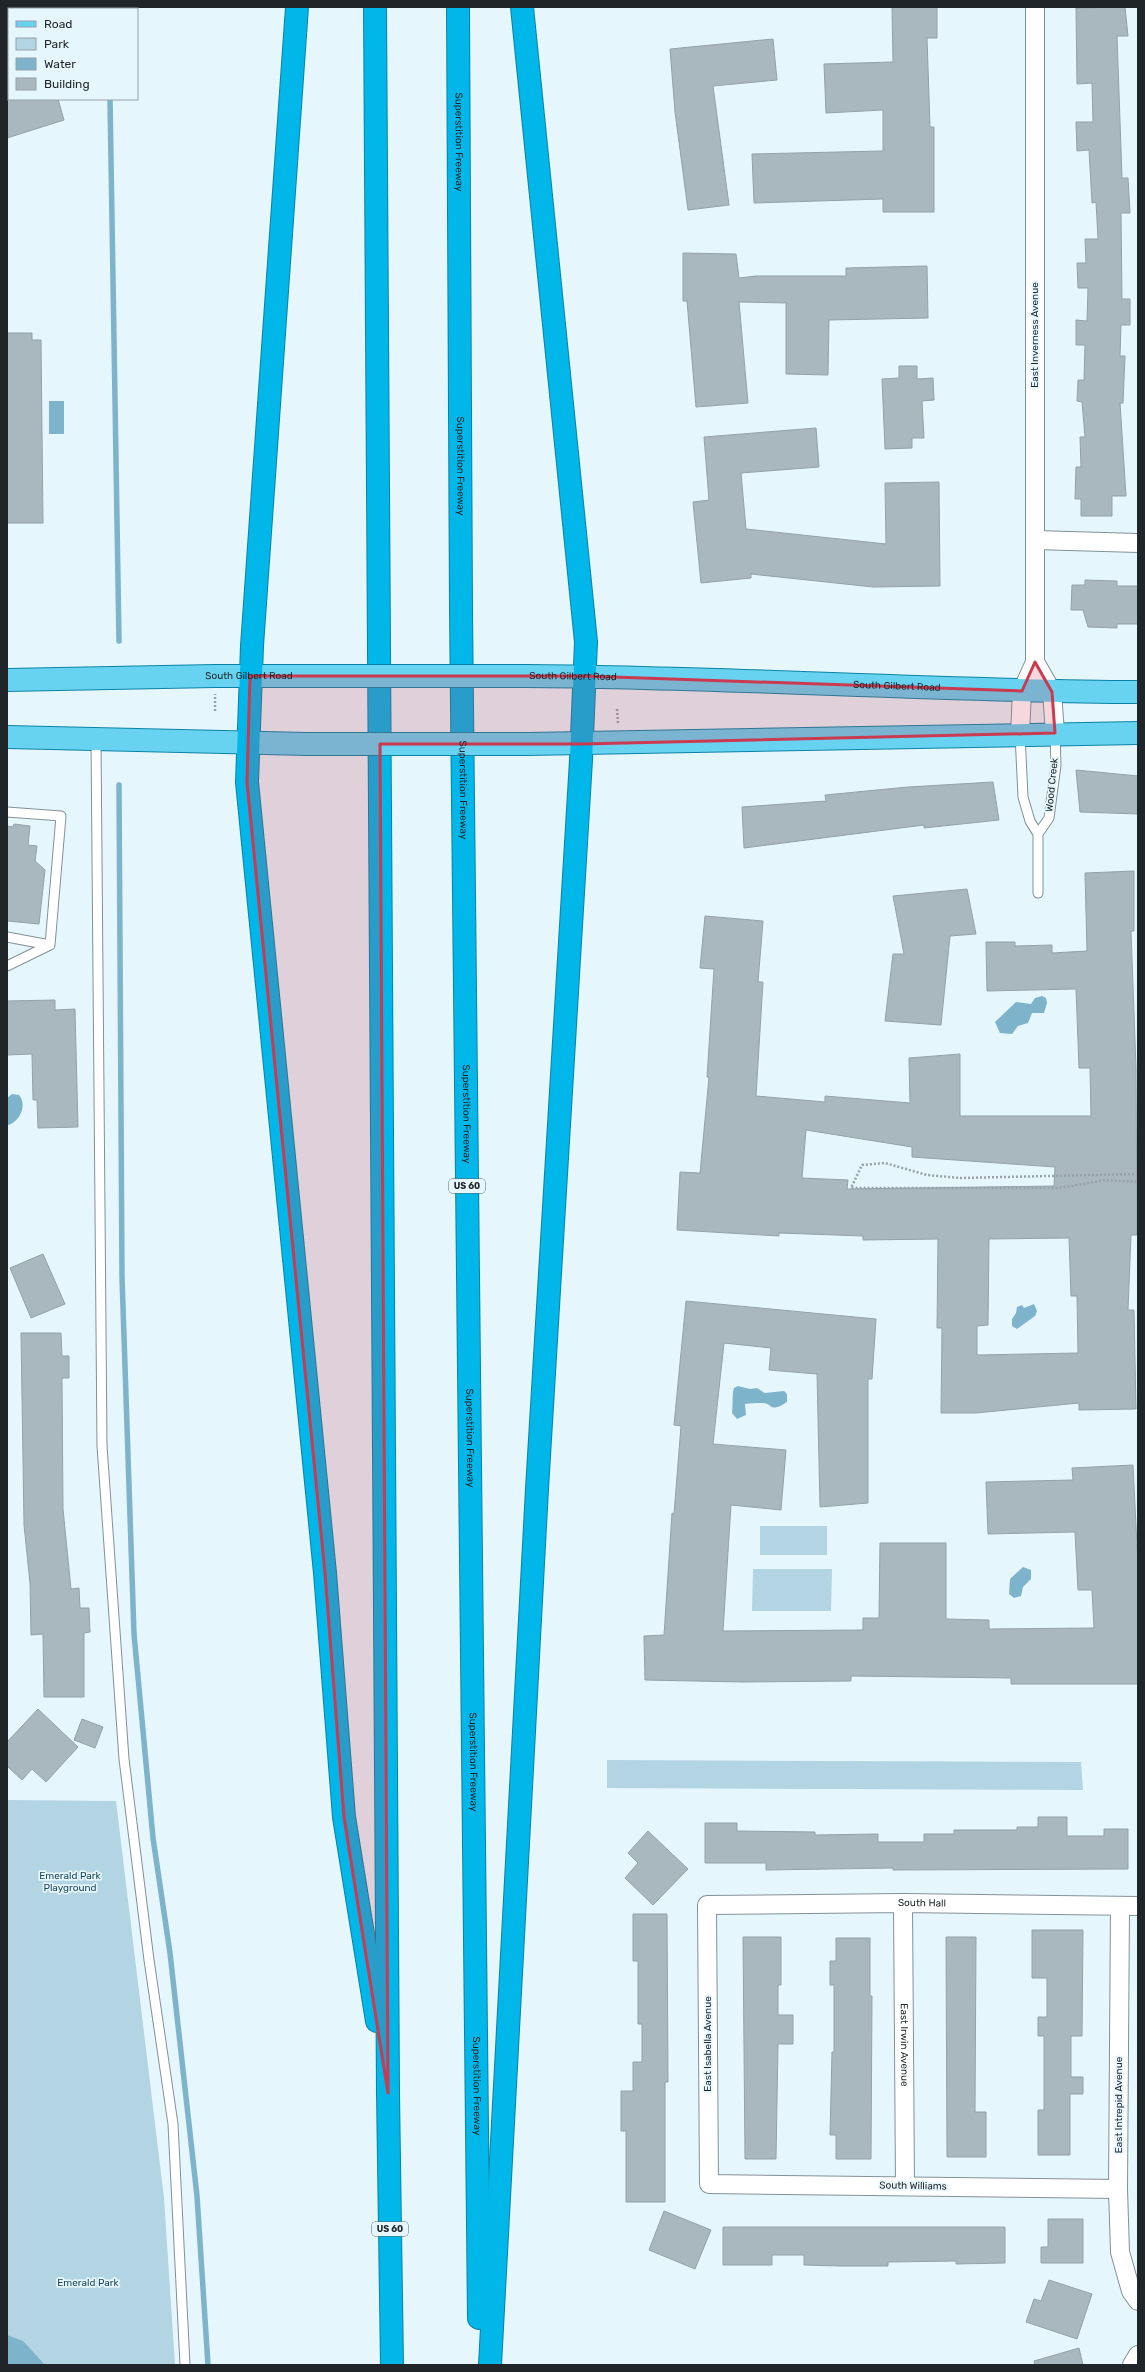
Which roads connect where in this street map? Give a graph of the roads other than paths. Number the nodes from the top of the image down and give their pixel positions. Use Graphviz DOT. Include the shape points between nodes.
graph roads {
  1 [pos="297,7"];
  2 [pos="376,7"];
  3 [pos="458,7"];
  4 [pos="522,7"];
  5 [pos="1035,7"];
  6 [pos="1035,540"];
  7 [pos="1138,543"];
  8 [pos="1035,662"];
  9 [pos="250,676"];
  10 [pos="585,676"];
  11 [pos="7,680"];
  12 [pos="1022,691"];
  13 [pos="1052,692"];
  14 [pos="1138,692"];
  15 [pos="1055,733"];
  16 [pos="1138,733"];
  17 [pos="1020,734"];
  18 [pos="7,737"];
  19 [pos="96,739"];
  20 [pos="249,742"];
  21 [pos="582,744"];
  22 [pos="7,812"];
  23 [pos="1038,834"];
  24 [pos="1038,893"];
  25 [pos="7,937"];
  26 [pos="50,945"];
  27 [pos="7,966"];
  28 [pos="903,1903"];
  29 [pos="707,1905"];
  30 [pos="1120,1906"];
  31 [pos="1138,1906"];
  32 [pos="388,2093"];
  33 [pos="709,2184"];
  34 [pos="905,2186"];
  35 [pos="1118,2189"];
  36 [pos="1138,2301"];
  37 [pos="1138,2356"];
  38 [pos="185,2365"];
  39 [pos="392,2365"];
  40 [pos="479,2365"];
  41 [pos="490,2365"];
  42 [pos="1132,2365"];
  1 -- 9 [label="highway"];
  2 -- 32 [label="highway, US 60"];
  3 -- 40 [label="highway, Superstition Freeway / US 60" via="461,610"];
  4 -- 10 [label="highway" via="586,642"];
  5 -- 6 [label="street, East Inverness Avenue"];
  6 -- 7 [label="street"];
  6 -- 8 [label="street, East Inverness Avenue"];
  8 -- 12 [label="street, East Inverness Avenue"];
  8 -- 13 [label="street, East Inverness Avenue"];
  9 -- 10 [label="main road, South Gilbert Road, bridge"];
  9 -- 11 [label="main road, South Gilbert Road"];
  9 -- 20 [label="highway"];
  10 -- 12 [label="main road, South Gilbert Road"];
  10 -- 21 [label="highway"];
  12 -- 13 [label="main road, South Gilbert Road"];
  12 -- 17 [label="street, East Inverness Avenue"];
  13 -- 14 [label="main road, South Gilbert Road"];
  13 -- 15 [label="street, East Inverness Avenue"];
  15 -- 16 [label="main road"];
  15 -- 17 [label="main road"];
  15 -- 23 [label="lane, Wood Creek" via="1056,766 1049,818"];
  17 -- 21 [label="main road"];
  17 -- 23 [label="lane" via="1023,797 1030,821"];
  18 -- 19 [label="main road"];
  19 -- 20 [label="main road"];
  19 -- 38 [label="lane" via="102,1446 124,1759 173,2124"];
  20 -- 21 [label="main road, bridge"];
  20 -- 32 [label="highway" via="246,782 324,1565 344,1817"];
  21 -- 41 [label="highway" via="537,1489"];
  22 -- 26 [label="lane" via="61,816"];
  23 -- 24 [label="lane"];
  25 -- 26 [label="lane"];
  26 -- 27 [label="lane"];
  28 -- 29 [label="street, South Hall"];
  28 -- 30 [label="street, South Hall"];
  28 -- 34 [label="street, East Irwin Avenue"];
  29 -- 33 [label="street, East Isabella Avenue"];
  30 -- 31 [label="street, South Hall"];
  30 -- 35 [label="street, East Intrepid Avenue"];
  32 -- 39 [label="highway, US 60"];
  33 -- 34 [label="street, South Williams"];
  34 -- 35 [label="street, South Williams"];
  35 -- 36 [label="street, East Intrepid Avenue" via="1120,2252 1131,2291"];
  37 -- 42 [label="street"];
}
